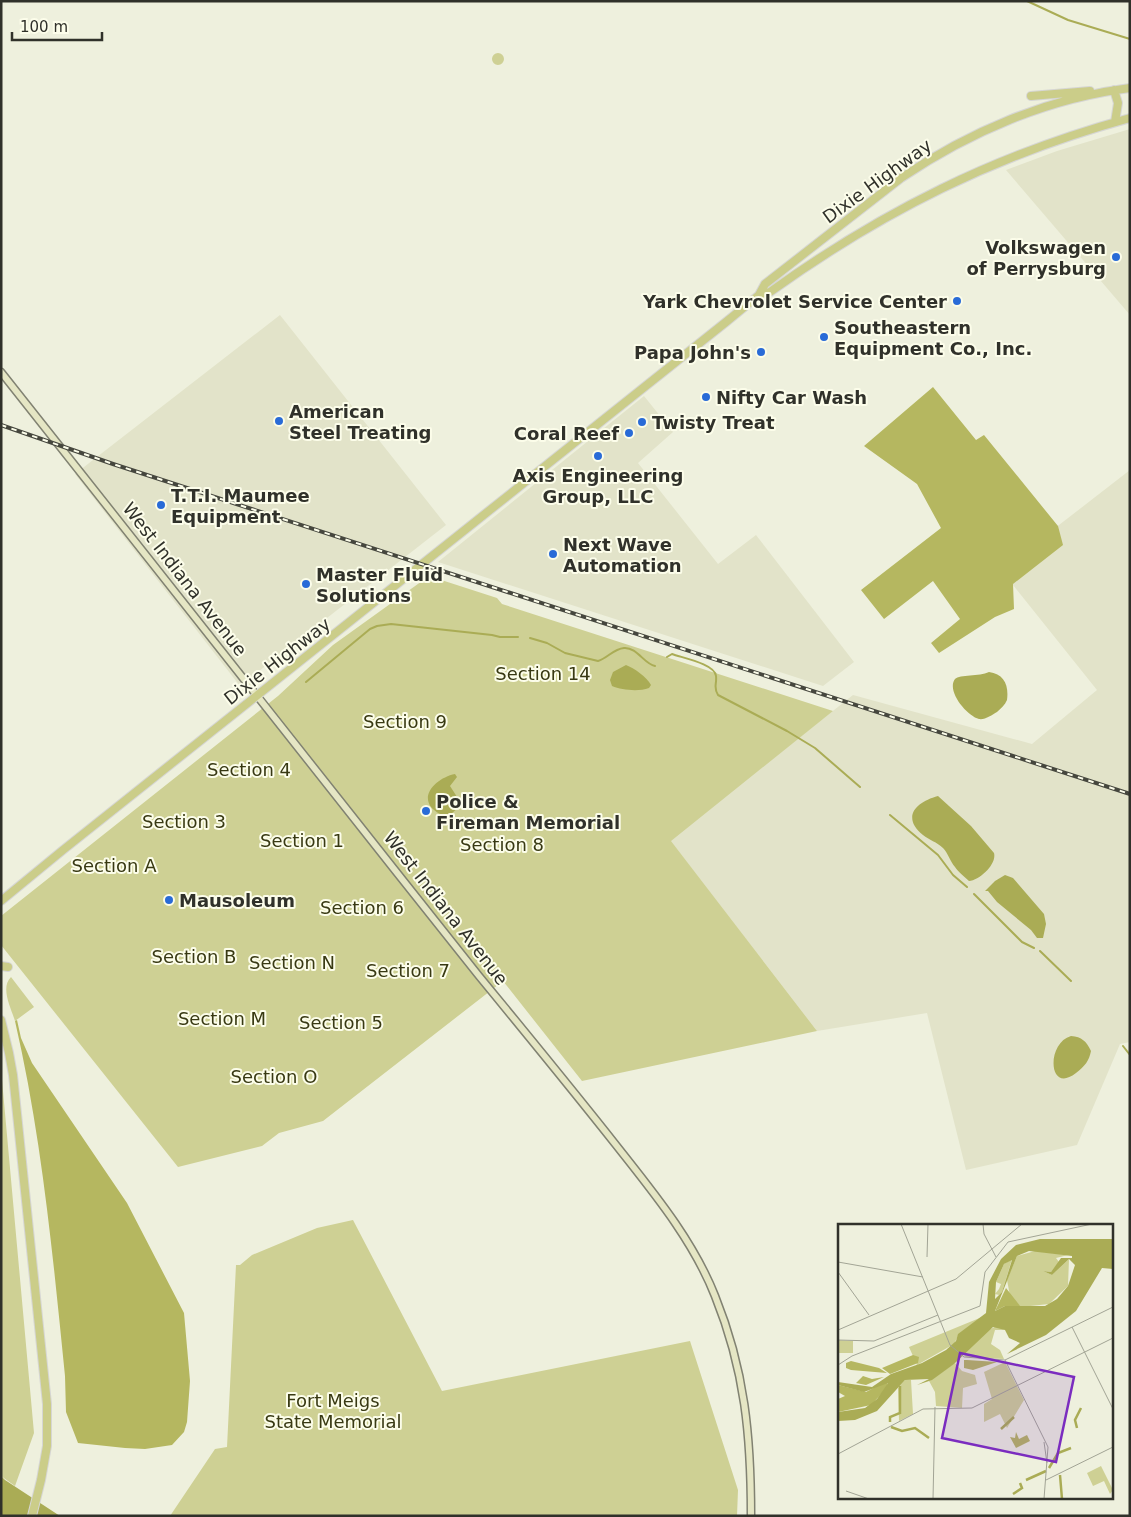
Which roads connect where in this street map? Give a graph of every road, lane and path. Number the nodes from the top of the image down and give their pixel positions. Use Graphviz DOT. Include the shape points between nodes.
graph roads {
  1 [pos="1130,88"];
  2 [pos="1114,90"];
  3 [pos="1031,96"];
  4 [pos="1130,118"];
  5 [pos="1115,122"];
  6 [pos="759,295"];
  7 [pos="1,372"];
  8 [pos="257,695"];
  9 [pos="1,901"];
  10 [pos="1,1020"];
  11 [pos="32,1516"];
  12 [pos="751,1516"];
  1 -- 2 [label="main road, Dixie Highway"];
  2 -- 3 [label="main road"];
  2 -- 5 [label="main road" via="1118,103"];
  2 -- 6 [label="main road, Dixie Highway" via="1024,114 924,163 765,284"];
  4 -- 5 [label="main road, Dixie Highway"];
  5 -- 6 [label="main road, Dixie Highway" via="1030,149 959,179 890,214 770,292"];
  6 -- 8 [label="main road, Dixie Highway"];
  7 -- 8 [label="main road, West Indiana Avenue"];
  8 -- 9 [label="main road, Dixie Highway"];
  8 -- 12 [label="main road, West Indiana Avenue" via="649,1186 689,1244 716,1297 740,1376 748,1426"];
  10 -- 11 [label="main road" via="13,1075 47,1404 47,1446"];
}
